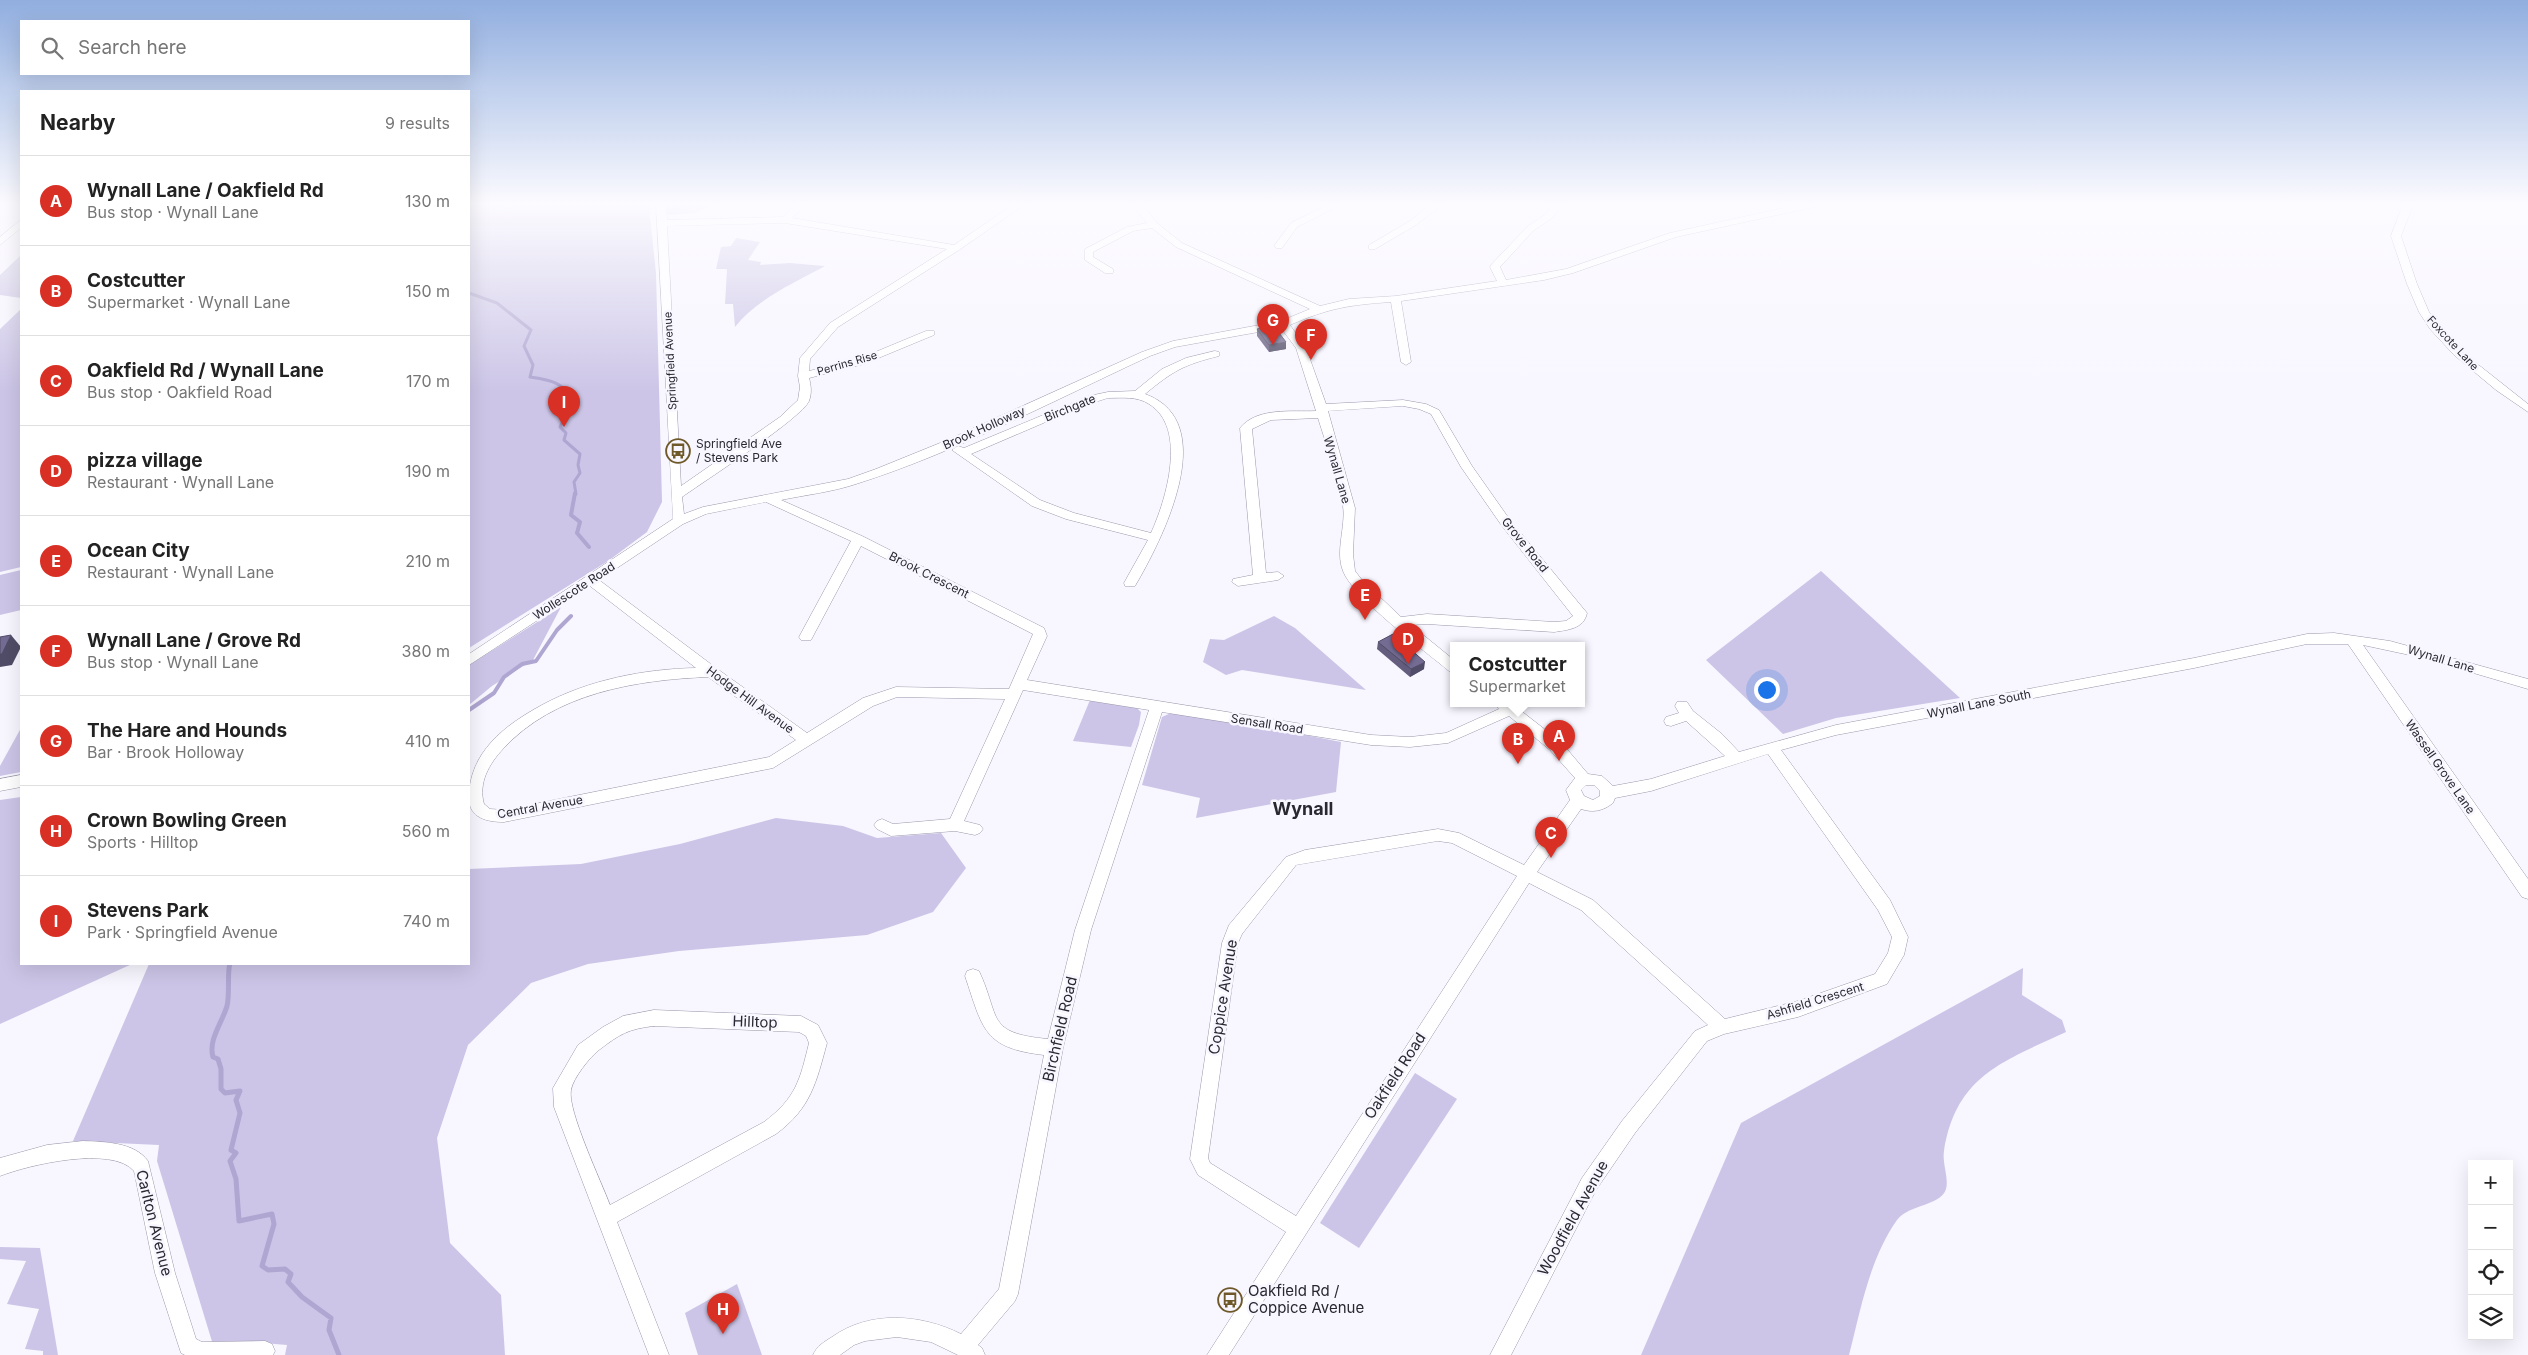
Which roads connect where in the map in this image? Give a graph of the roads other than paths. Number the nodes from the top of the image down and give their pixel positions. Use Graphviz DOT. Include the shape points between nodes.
graph roads {
  1 [pos="665,265"];
  2 [pos="929,265"];
  3 [pos="1101,265"];
  4 [pos="1223,265"];
  5 [pos="1497,265"];
  6 [pos="1585,265"];
  7 [pos="2407,265"];
  8 [pos="1109,270"];
  9 [pos="1503,283"];
  10 [pos="1396,299"];
  11 [pos="1319,310"];
  12 [pos="1284,324"];
  13 [pos="930,333"];
  14 [pos="918,338"];
  15 [pos="927,346"];
  16 [pos="1215,354"];
  17 [pos="1408,358"];
  18 [pos="803,376"];
  19 [pos="1139,394"];
  20 [pos="2528,409"];
  21 [pos="1321,411"];
  22 [pos="949,444"];
  23 [pos="963,453"];
  24 [pos="676,496"];
  25 [pos="766,498"];
  26 [pos="679,521"];
  27 [pos="1155,538"];
  28 [pos="858,539"];
  29 [pos="1278,576"];
  30 [pos="1260,578"];
  31 [pos="592,580"];
  32 [pos="1238,582"];
  33 [pos="1130,583"];
  34 [pos="1398,622"];
  35 [pos="805,629"];
  36 [pos="2352,640"];
  37 [pos="470,659"];
  38 [pos="1450,664"];
  39 [pos="711,672"];
  40 [pos="2528,684"];
  41 [pos="1017,689"];
  42 [pos="1157,706"];
  43 [pos="1504,707"];
  44 [pos="1507,707"];
  45 [pos="1671,720"];
  46 [pos="806,740"];
  47 [pos="1772,747"];
  48 [pos="1737,759"];
  49 [pos="1584,779"];
  50 [pos="20,781"];
  51 [pos="0,785"];
  52 [pos="1609,793"];
  53 [pos="1578,801"];
  54 [pos="882,825"];
  55 [pos="954,825"];
  56 [pos="976,829"];
  57 [pos="1526,875"];
  58 [pos="2528,892"];
  59 [pos="973,976"];
  60 [pos="1722,1027"];
  61 [pos="1054,1048"];
  62 [pos="0,1167"];
  63 [pos="606,1218"];
  64 [pos="1296,1228"];
  65 [pos="969,1350"];
  66 [pos="265,1351"];
  67 [pos="659,1355"];
  68 [pos="823,1355"];
  69 [pos="1217,1355"];
  70 [pos="1500,1355"];
  1 -- 24 [label="street, Springfield Avenue"];
  2 -- 18 [label="street" via="834,325 805,358"];
  3 -- 8 [label="street"];
  4 -- 11 [label="street"];
  5 -- 9 [label="street"];
  6 -- 9 [label="street, Brook Holloway"];
  7 -- 20 [label="street, Foxcote Lane" via="2425,312 2458,352"];
  9 -- 10 [label="street, Brook Holloway"];
  10 -- 11 [label="street, Brook Holloway" via="1349,302"];
  10 -- 17 [label="street"];
  11 -- 12 [label="street, Brook Holloway"];
  12 -- 21 [label="street, Wynall Lane" via="1301,348"];
  12 -- 22 [label="street, Brook Holloway" via="1172,344"];
  13 -- 14 [label="street, Perrins Rise"];
  14 -- 15 [label="street"];
  14 -- 18 [label="street, Perrins Rise" via="860,362"];
  16 -- 19 [label="street" via="1190,360 1166,371"];
  18 -- 24 [label="street" via="806,387 802,401 784,419"];
  19 -- 23 [label="street, Birchgate" via="1108,394 1092,398"];
  19 -- 27 [label="street" via="1168,414 1177,439 1176,472 1166,515"];
  21 -- 30 [label="street" via="1268,417 1246,428"];
  21 -- 34 [label="street, Wynall Lane" via="1349,508 1349,571"];
  21 -- 34 [label="street, Grove Road" via="1403,403 1435,412 1467,467 1506,523 1580,613 1569,625 1554,627 1427,619"];
  22 -- 23 [label="street"];
  22 -- 25 [label="street, Brook Holloway" via="850,482"];
  23 -- 27 [label="street" via="1036,503 1070,516"];
  24 -- 26 [label="street, Springfield Avenue"];
  25 -- 26 [label="street, Brook Holloway" via="703,511"];
  25 -- 28 [label="street, Brook Crescent"];
  26 -- 31 [label="street, Wollescote Road"];
  27 -- 33 [label="street"];
  28 -- 35 [label="street"];
  28 -- 41 [label="street, Brook Crescent" via="1039,631 1040,636"];
  29 -- 30 [label="street"];
  30 -- 32 [label="street"];
  31 -- 37 [label="street, Wollescote Road"];
  31 -- 39 [label="street, Hodge Hill Avenue"];
  34 -- 38 [label="street, Wynall Lane"];
  36 -- 40 [label="street, Wynall Lane" via="2399,647"];
  36 -- 47 [label="street, Wynall Lane South" via="2323,637 2284,643 1836,730"];
  36 -- 58 [label="street, Wassell Grove Lane"];
  39 -- 46 [label="street, Hodge Hill Avenue"];
  39 -- 46 [label="street, Central Avenue" via="678,673 618,682 588,690 536,715 510,734 484,760 473,790 476,806 490,816 504,816 737,770 773,762"];
  41 -- 42 [label="street, Sensall Road"];
  41 -- 46 [label="street, Hodge Hill Avenue" via="896,692 868,702"];
  41 -- 55 [label="street"];
  42 -- 43 [label="street, Sensall Road" via="1371,740 1410,742 1448,738"];
  42 -- 61 [label="street, Birchfield Road" via="1083,930"];
  44 -- 49 [label="street" via="1564,752"];
  45 -- 48 [label="street" via="1685,710"];
  47 -- 48 [label="street, Wynall Lane South"];
  47 -- 60 [label="street, Ashfield Crescent" via="1884,905 1900,937 1896,954 1881,979 1798,1009"];
  48 -- 52 [label="street, Wynall Lane South" via="1651,785"];
  49 -- 52 [label="street" via="1603,783"];
  49 -- 53 [label="street" via="1573,788"];
  50 -- 51 [label="street"];
  52 -- 53 [label="street" via="1608,799 1595,807"];
  53 -- 57 [label="street, Oakfield Road"];
  54 -- 55 [label="street" via="891,830"];
  55 -- 56 [label="street"];
  57 -- 60 [label="street" via="1587,905"];
  57 -- 64 [label="street, Oakfield Road"];
  57 -- 64 [label="street, Coppice Avenue" via="1454,837 1438,835 1305,856 1291,861 1236,930 1227,956 1199,1159 1204,1170"];
  59 -- 61 [label="street" via="992,1030 1001,1039"];
  60 -- 70 [label="street, Woodfield Avenue" via="1701,1036 1612,1149 1588,1185 1519,1326"];
  61 -- 65 [label="street, Birchfield Road" via="1008,1294"];
  62 -- 66 [label="street, Carlton Avenue" via="30,1157 92,1149 133,1157 142,1167 165,1273 188,1346 200,1352"];
  63 -- 63 [label="street, Hilltop" via="563,1107 562,1088 584,1051 629,1021 654,1018 800,1024 810,1028 818,1043 804,1094 788,1116"];
  63 -- 67 [label="street, Hilltop"];
  64 -- 69 [label="street, Oakfield Road"];
  65 -- 68 [label="street" via="942,1336 896,1326 874,1329 849,1338"];
}
